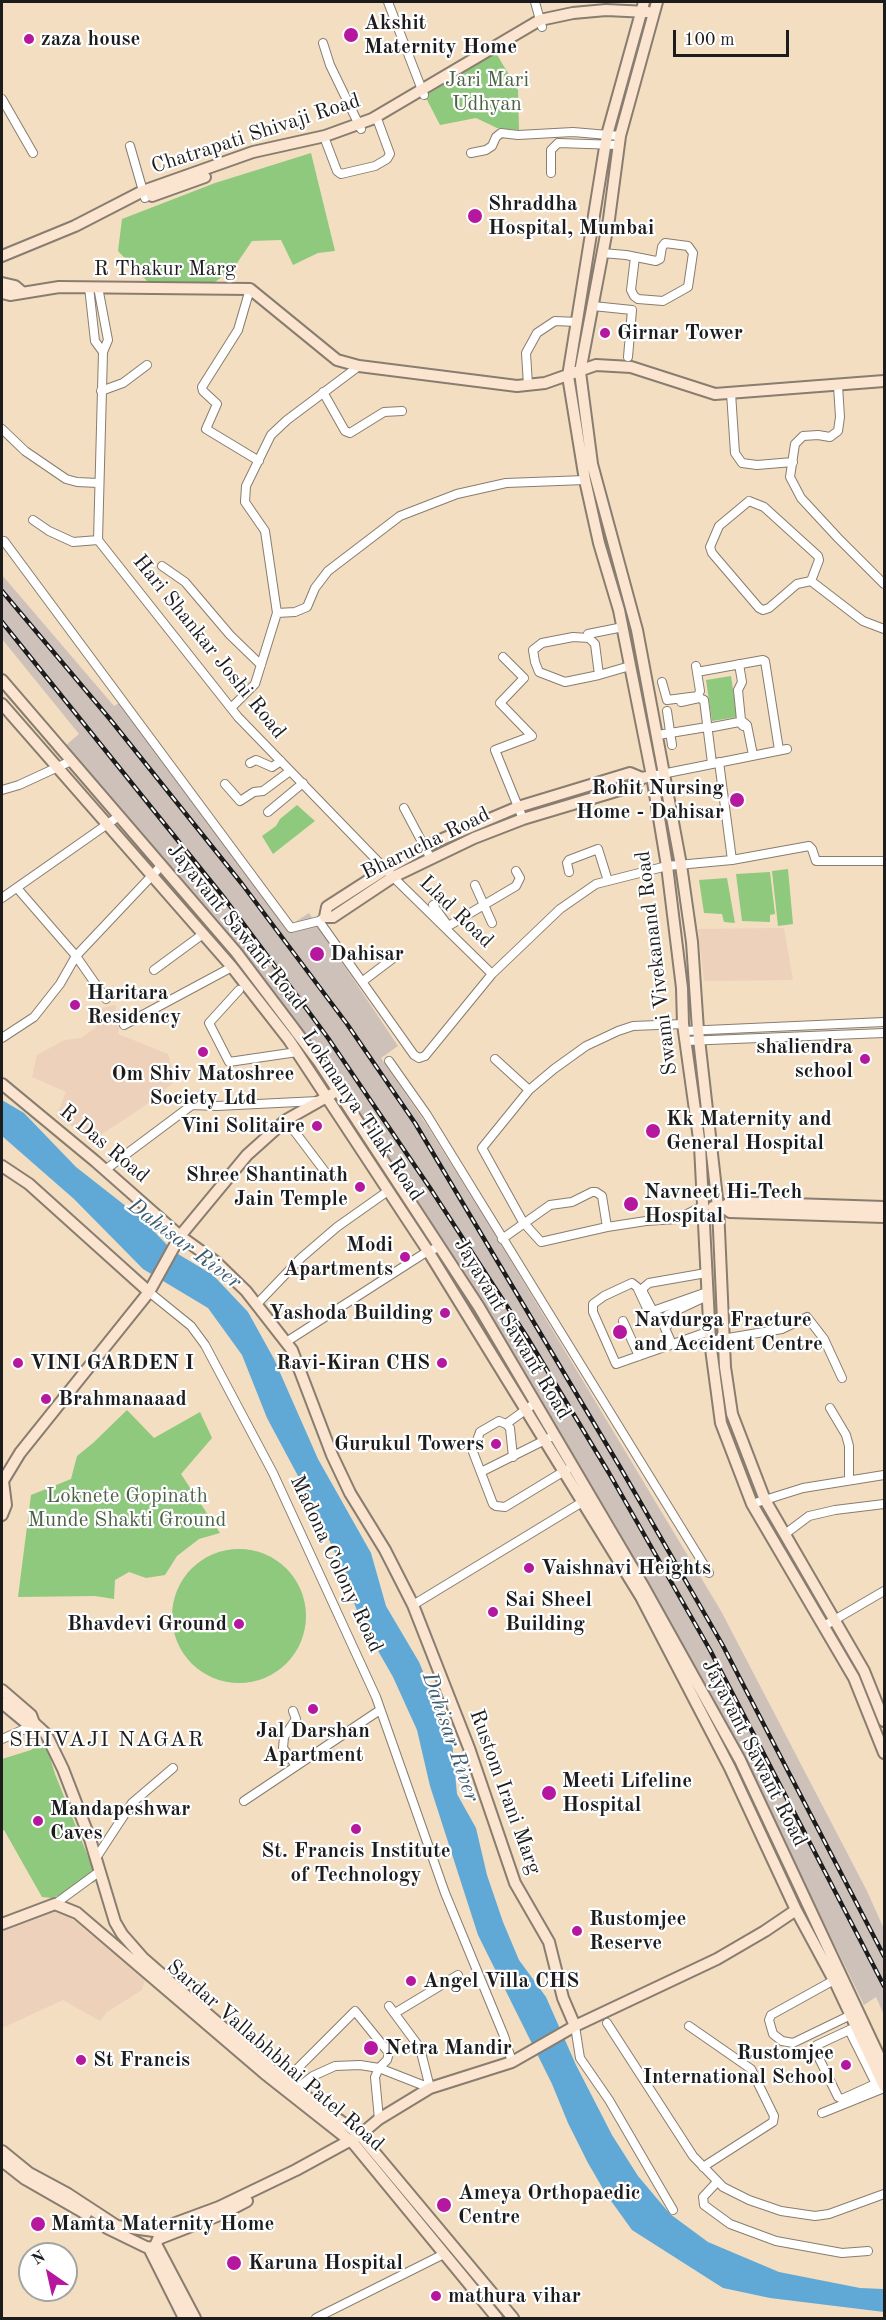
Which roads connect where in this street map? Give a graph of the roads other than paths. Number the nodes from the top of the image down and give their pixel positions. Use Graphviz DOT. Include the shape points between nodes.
graph roads {
  1 [pos="388,2"];
  2 [pos="535,2"];
  3 [pos="657,2"];
  4 [pos="641,10"];
  5 [pos="653,17"];
  6 [pos="541,23"];
  7 [pos="323,43"];
  8 [pos="423,92"];
  9 [pos="2,99"];
  10 [pos="378,119"];
  11 [pos="360,126"];
  12 [pos="606,139"];
  13 [pos="619,140"];
  14 [pos="326,142"];
  15 [pos="130,147"];
  16 [pos="33,153"];
  17 [pos="471,153"];
  18 [pos="551,173"];
  19 [pos="144,195"];
  20 [pos="591,237"];
  21 [pos="605,239"];
  22 [pos="602,253"];
  23 [pos="2,256"];
  24 [pos="635,257"];
  25 [pos="2,263"];
  26 [pos="2,283"];
  27 [pos="93,287"];
  28 [pos="250,289"];
  29 [pos="22,292"];
  30 [pos="2,293"];
  31 [pos="593,306"];
  32 [pos="577,322"];
  33 [pos="628,357"];
  34 [pos="147,365"];
  35 [pos="358,366"];
  36 [pos="580,372"];
  37 [pos="568,376"];
  38 [pos="885,381"];
  39 [pos="528,384"];
  40 [pos="838,386"];
  41 [pos="101,391"];
  42 [pos="322,392"];
  43 [pos="731,393"];
  44 [pos="402,411"];
  45 [pos="2,429"];
  46 [pos="259,460"];
  47 [pos="793,462"];
  48 [pos="585,480"];
  49 [pos="98,483"];
  50 [pos="33,520"];
  51 [pos="98,540"];
  52 [pos="4,541"];
  53 [pos="162,566"];
  54 [pos="811,581"];
  55 [pos="885,584"];
  56 [pos="277,613"];
  57 [pos="622,627"];
  58 [pos="885,629"];
  59 [pos="588,634"];
  60 [pos="503,657"];
  61 [pos="739,664"];
  62 [pos="261,665"];
  63 [pos="630,669"];
  64 [pos="599,675"];
  65 [pos="2,680"];
  66 [pos="662,682"];
  67 [pos="681,702"];
  68 [pos="2,704"];
  69 [pos="231,708"];
  70 [pos="667,711"];
  71 [pos="710,727"];
  72 [pos="670,733"];
  73 [pos="749,734"];
  74 [pos="658,735"];
  75 [pos="672,745"];
  76 [pos="753,755"];
  77 [pos="71,761"];
  78 [pos="280,761"];
  79 [pos="715,762"];
  80 [pos="250,763"];
  81 [pos="272,767"];
  82 [pos="58,769"];
  83 [pos="290,771"];
  84 [pos="665,773"];
  85 [pos="647,777"];
  86 [pos="277,781"];
  87 [pos="303,783"];
  88 [pos="225,784"];
  89 [pos="2,790"];
  90 [pos="518,807"];
  91 [pos="404,808"];
  92 [pos="268,812"];
  93 [pos="119,816"];
  94 [pos="523,819"];
  95 [pos="108,824"];
  96 [pos="426,847"];
  97 [pos="431,859"];
  98 [pos="732,860"];
  99 [pos="885,861"];
  100 [pos="681,865"];
  101 [pos="161,866"];
  102 [pos="667,866"];
  103 [pos="516,871"];
  104 [pos="569,872"];
  105 [pos="390,873"];
  106 [pos="152,874"];
  107 [pos="608,881"];
  108 [pos="475,885"];
  109 [pos="17,888"];
  110 [pos="2,898"];
  111 [pos="433,905"];
  112 [pos="484,905"];
  113 [pos="322,919"];
  114 [pos="492,923"];
  115 [pos="447,927"];
  116 [pos="203,934"];
  117 [pos="75,956"];
  118 [pos="396,956"];
  119 [pos="232,968"];
  120 [pos="154,970"];
  121 [pos="492,974"];
  122 [pos="363,981"];
  123 [pos="239,990"];
  124 [pos="106,999"];
  125 [pos="885,1022"];
  126 [pos="124,1025"];
  127 [pos="684,1032"];
  128 [pos="885,1033"];
  129 [pos="698,1035"];
  130 [pos="2,1038"];
  131 [pos="297,1052"];
  132 [pos="495,1059"];
  133 [pos="389,1061"];
  134 [pos="2,1084"];
  135 [pos="338,1090"];
  136 [pos="530,1090"];
  137 [pos="323,1099"];
  138 [pos="286,1120"];
  139 [pos="705,1146"];
  140 [pos="2,1166"];
  141 [pos="105,1170"];
  142 [pos="329,1177"];
  143 [pos="388,1191"];
  144 [pos="703,1206"];
  145 [pos="721,1207"];
  146 [pos="885,1208"];
  147 [pos="885,1216"];
  148 [pos="523,1222"];
  149 [pos="608,1227"];
  150 [pos="502,1239"];
  151 [pos="178,1240"];
  152 [pos="440,1247"];
  153 [pos="428,1251"];
  154 [pos="706,1273"];
  155 [pos="149,1292"];
  156 [pos="707,1294"];
  157 [pos="256,1304"];
  158 [pos="623,1321"];
  159 [pos="710,1332"];
  160 [pos="725,1339"];
  161 [pos="286,1342"];
  162 [pos="674,1343"];
  163 [pos="639,1356"];
  164 [pos="842,1378"];
  165 [pos="531,1406"];
  166 [pos="830,1408"];
  167 [pos="506,1424"];
  168 [pos="550,1438"];
  169 [pos="513,1457"];
  170 [pos="568,1469"];
  171 [pos="481,1472"];
  172 [pos="885,1475"];
  173 [pos="849,1480"];
  174 [pos="2,1481"];
  175 [pos="765,1500"];
  176 [pos="584,1501"];
  177 [pos="752,1504"];
  178 [pos="885,1504"];
  179 [pos="2,1515"];
  180 [pos="785,1533"];
  181 [pos="709,1573"];
  182 [pos="808,1576"];
  183 [pos="798,1582"];
  184 [pos="885,1591"];
  185 [pos="412,1605"];
  186 [pos="828,1622"];
  187 [pos="2,1689"];
  188 [pos="2,1703"];
  189 [pos="380,1710"];
  190 [pos="293,1711"];
  191 [pos="885,1721"];
  192 [pos="35,1723"];
  193 [pos="2,1739"];
  194 [pos="885,1753"];
  195 [pos="296,1766"];
  196 [pos="173,1768"];
  197 [pos="244,1801"];
  198 [pos="96,1858"];
  199 [pos="99,1871"];
  200 [pos="56,1904"];
  201 [pos="796,1910"];
  202 [pos="2,1924"];
  203 [pos="141,1961"];
  204 [pos="458,1975"];
  205 [pos="838,1978"];
  206 [pos="389,2006"];
  207 [pos="395,2013"];
  208 [pos="855,2013"];
  209 [pos="607,2023"];
  210 [pos="575,2026"];
  211 [pos="688,2026"];
  212 [pos="857,2026"];
  213 [pos="516,2059"];
  214 [pos="885,2067"];
  215 [pos="379,2068"];
  216 [pos="285,2080"];
  217 [pos="882,2084"];
  218 [pos="430,2088"];
  219 [pos="296,2090"];
  220 [pos="822,2113"];
  221 [pos="379,2120"];
  222 [pos="355,2140"];
  223 [pos="2,2151"];
  224 [pos="2,2161"];
  225 [pos="703,2167"];
  226 [pos="717,2182"];
  227 [pos="885,2194"];
  228 [pos="673,2210"];
  229 [pos="151,2239"];
  230 [pos="868,2251"];
  231 [pos="444,2254"];
  232 [pos="496,2315"];
  233 [pos="184,2319"];
  234 [pos="195,2319"];
  235 [pos="316,2319"];
  236 [pos="513,2319"];
  1 -- 8 [label="street"];
  2 -- 6 [label="street"];
  3 -- 5 [label="street, Swami Vivekanand Road"];
  4 -- 5 [label="street"];
  4 -- 6 [label="street" via="584,12"];
  4 -- 12 [label="street, Swami Vivekanand Road"];
  5 -- 13 [label="street, Swami Vivekanand Road"];
  6 -- 8 [label="street"];
  7 -- 11 [label="street"];
  8 -- 10 [label="street"];
  9 -- 16 [label="street"];
  10 -- 11 [label="street"];
  10 -- 14 [label="street" via="390,154 375,166 341,174"];
  11 -- 14 [label="street"];
  11 -- 19 [label="street, Chatrapati Shivaji Road" via="253,152"];
  12 -- 13 [label="street"];
  12 -- 17 [label="street" via="573,132 501,133 492,146"];
  12 -- 18 [label="street" via="555,145 551,150"];
  12 -- 20 [label="street, Swami Vivekanand Road"];
  13 -- 21 [label="street, Swami Vivekanand Road"];
  14 -- 19 [label="street" via="258,158"];
  15 -- 19 [label="street"];
  19 -- 23 [label="street, Chatrapati Shivaji Road"];
  19 -- 25 [label="street" via="74,235"];
  20 -- 21 [label="street"];
  20 -- 32 [label="street, Swami Vivekanand Road"];
  21 -- 22 [label="street, Swami Vivekanand Road"];
  22 -- 24 [label="street"];
  22 -- 31 [label="street, Swami Vivekanand Road"];
  24 -- 24 [label="street" via="658,260 668,242 691,248 688,287 663,301 638,299 631,290"];
  26 -- 29 [label="street"];
  27 -- 28 [label="street, R Thakur Marg"];
  27 -- 29 [label="street, R Thakur Marg"];
  27 -- 41 [label="street" via="108,340 103,352"];
  28 -- 35 [label="street, R Thakur Marg" via="337,360"];
  28 -- 46 [label="street" via="238,330 202,391 218,404 206,429"];
  29 -- 30 [label="street, R Thakur Marg"];
  31 -- 33 [label="street" via="632,310"];
  31 -- 36 [label="street, Swami Vivekanand Road"];
  32 -- 37 [label="street, Swami Vivekanand Road"];
  32 -- 39 [label="street" via="555,321 537,333 526,353"];
  34 -- 41 [label="street" via="123,383"];
  35 -- 39 [label="street, R Thakur Marg" via="517,386"];
  35 -- 42 [label="street"];
  36 -- 37 [label="street, R Thakur Marg"];
  36 -- 43 [label="street, R Thakur Marg" via="596,365 631,368 715,394"];
  36 -- 74 [label="street, Swami Vivekanand Road" via="592,464 637,630"];
  37 -- 39 [label="street, R Thakur Marg"];
  37 -- 48 [label="street, Swami Vivekanand Road"];
  38 -- 40 [label="street, R Thakur Marg"];
  40 -- 43 [label="street, R Thakur Marg"];
  40 -- 47 [label="street" via="838,431 830,437 803,436 795,444"];
  41 -- 49 [label="street"];
  42 -- 44 [label="street" via="345,431 351,433 384,412"];
  42 -- 46 [label="street" via="271,435"];
  43 -- 47 [label="street" via="735,453 742,463"];
  45 -- 49 [label="street" via="25,451 71,481"];
  46 -- 56 [label="street" via="246,486 245,502 265,531"];
  47 -- 55 [label="street" via="790,477 801,498"];
  48 -- 56 [label="street" via="506,483 457,494 400,516 328,571 307,607"];
  48 -- 57 [label="street, Swami Vivekanand Road"];
  49 -- 51 [label="street"];
  50 -- 51 [label="street" via="73,542"];
  51 -- 69 [label="street, Hari Shankar Joshi Road"];
  52 -- 113 [label="street" via="291,928"];
  53 -- 62 [label="street" via="185,582"];
  54 -- 54 [label="street" via="797,584 763,610 712,553 711,541 719,526 749,501 755,502 818,556"];
  54 -- 58 [label="street" via="863,621"];
  56 -- 62 [label="street"];
  57 -- 59 [label="street"];
  57 -- 63 [label="street, Swami Vivekanand Road"];
  60 -- 90 [label="street" via="524,678 500,704 532,736 495,750"];
  61 -- 66 [label="street" via="697,669 698,696 667,700"];
  61 -- 73 [label="street" via="741,720"];
  61 -- 76 [label="street, Bharucha Road" via="763,660 767,664 783,750"];
  62 -- 69 [label="street" via="255,684"];
  63 -- 64 [label="street"];
  63 -- 85 [label="street, Swami Vivekanand Road"];
  64 -- 64 [label="street" via="565,682 555,680 539,672 533,650 552,641 588,638 596,650"];
  65 -- 77 [label="street, Jayavant Sawant Road"];
  67 -- 71 [label="street" via="704,700"];
  68 -- 82 [label="street, Lokmanya Tilak Road"];
  69 -- 78 [label="street, Hari Shankar Joshi Road"];
  70 -- 72 [label="street"];
  71 -- 72 [label="street"];
  71 -- 73 [label="street" via="742,723"];
  71 -- 79 [label="street"];
  72 -- 74 [label="street"];
  72 -- 75 [label="street"];
  73 -- 76 [label="street"];
  74 -- 84 [label="street, Swami Vivekanand Road"];
  76 -- 79 [label="street, Bharucha Road"];
  77 -- 82 [label="street"];
  77 -- 93 [label="street, Jayavant Sawant Road"];
  78 -- 81 [label="street"];
  78 -- 83 [label="street, Hari Shankar Joshi Road"];
  79 -- 84 [label="street, Bharucha Road"];
  79 -- 98 [label="street"];
  80 -- 81 [label="street" via="256,760"];
  81 -- 86 [label="street"];
  82 -- 89 [label="street"];
  82 -- 95 [label="street, Lokmanya Tilak Road"];
  83 -- 86 [label="street"];
  83 -- 87 [label="street, Hari Shankar Joshi Road"];
  84 -- 85 [label="street, Bharucha Road"];
  84 -- 100 [label="street, Swami Vivekanand Road"];
  85 -- 90 [label="street" via="630,773"];
  85 -- 94 [label="street, Bharucha Road" via="633,786"];
  85 -- 102 [label="street, Swami Vivekanand Road"];
  86 -- 88 [label="street" via="240,801"];
  87 -- 92 [label="street"];
  87 -- 105 [label="street, Hari Shankar Joshi Road"];
  90 -- 94 [label="street"];
  90 -- 96 [label="street"];
  91 -- 96 [label="street"];
  93 -- 95 [label="street"];
  93 -- 101 [label="street, Jayavant Sawant Road"];
  94 -- 97 [label="street, Bharucha Road"];
  95 -- 106 [label="street, Lokmanya Tilak Road"];
  95 -- 109 [label="street"];
  96 -- 97 [label="street"];
  96 -- 105 [label="street"];
  97 -- 105 [label="street, Bharucha Road"];
  98 -- 99 [label="street" via="809,846 816,861"];
  98 -- 100 [label="street"];
  100 -- 102 [label="street"];
  100 -- 129 [label="street, Swami Vivekanand Road" via="692,942"];
  101 -- 106 [label="street"];
  101 -- 135 [label="street, Jayavant Sawant Road" via="236,952"];
  102 -- 107 [label="street"];
  102 -- 127 [label="street, Swami Vivekanand Road"];
  103 -- 112 [label="street" via="520,878 516,886"];
  104 -- 107 [label="street" via="569,860 598,849"];
  105 -- 113 [label="street, Bharucha Road" via="333,917"];
  105 -- 115 [label="street, Llad Road"];
  106 -- 116 [label="street, Lokmanya Tilak Road"];
  106 -- 117 [label="street"];
  107 -- 121 [label="street" via="596,884 560,909"];
  108 -- 112 [label="street"];
  109 -- 110 [label="street"];
  109 -- 117 [label="street"];
  111 -- 115 [label="street"];
  112 -- 114 [label="street"];
  112 -- 115 [label="street"];
  113 -- 122 [label="street"];
  115 -- 121 [label="street, Llad Road"];
  116 -- 119 [label="street, Lokmanya Tilak Road"];
  116 -- 120 [label="street"];
  117 -- 124 [label="street"];
  117 -- 130 [label="street" via="60,984 34,1017"];
  118 -- 122 [label="street"];
  119 -- 126 [label="street"];
  119 -- 131 [label="street, Lokmanya Tilak Road"];
  121 -- 122 [label="street" via="425,1056 419,1058"];
  123 -- 131 [label="street" via="209,1023 229,1062"];
  125 -- 129 [label="street"];
  127 -- 129 [label="street"];
  127 -- 136 [label="street" via="633,1026 618,1031 586,1046"];
  127 -- 139 [label="street, Swami Vivekanand Road"];
  128 -- 129 [label="street"];
  129 -- 139 [label="street, Swami Vivekanand Road"];
  131 -- 137 [label="street, Lokmanya Tilak Road"];
  132 -- 136 [label="street"];
  133 -- 150 [label="street" via="427,1115"];
  134 -- 141 [label="street, R Das Road"];
  135 -- 137 [label="street"];
  135 -- 152 [label="street, Jayavant Sawant Road"];
  136 -- 148 [label="street" via="482,1148"];
  137 -- 138 [label="street"];
  137 -- 141 [label="street" via="192,1104"];
  137 -- 143 [label="street, Lokmanya Tilak Road"];
  138 -- 142 [label="street"];
  138 -- 151 [label="street" via="246,1155"];
  139 -- 144 [label="street, Swami Vivekanand Road"];
  139 -- 145 [label="street, Swami Vivekanand Road"];
  140 -- 155 [label="street, Madona Colony Road" via="29,1184"];
  141 -- 151 [label="street, R Das Road"];
  143 -- 153 [label="street, Lokmanya Tilak Road"];
  143 -- 157 [label="street" via="337,1227"];
  144 -- 145 [label="street"];
  144 -- 149 [label="street" via="677,1219"];
  144 -- 154 [label="street, Swami Vivekanand Road"];
  145 -- 146 [label="street" via="731,1202"];
  145 -- 147 [label="street" via="730,1212"];
  145 -- 160 [label="street, Swami Vivekanand Road"];
  148 -- 149 [label="street" via="541,1242"];
  148 -- 149 [label="street" via="550,1205 572,1202 596,1192 602,1196"];
  148 -- 150 [label="street"];
  150 -- 181 [label="street"];
  151 -- 155 [label="street"];
  151 -- 157 [label="street, R Das Road" via="216,1262"];
  152 -- 153 [label="street"];
  152 -- 165 [label="street, Jayavant Sawant Road" via="479,1307"];
  153 -- 161 [label="street"];
  153 -- 165 [label="street, Jayavant Sawant Road"];
  154 -- 156 [label="street, Swami Vivekanand Road"];
  154 -- 156 [label="street" via="649,1283 643,1292 653,1311"];
  155 -- 174 [label="street"];
  155 -- 189 [label="street, Madona Colony Road" via="191,1326 205,1345 273,1473"];
  156 -- 159 [label="street, Swami Vivekanand Road"];
  156 -- 162 [label="street" via="666,1316"];
  157 -- 161 [label="street, R Das Road"];
  158 -- 163 [label="street"];
  159 -- 160 [label="street"];
  159 -- 162 [label="street"];
  159 -- 177 [label="street, Swami Vivekanand Road" via="721,1423"];
  160 -- 164 [label="street" via="782,1329 807,1317 824,1340"];
  160 -- 175 [label="street, Swami Vivekanand Road" via="732,1414"];
  161 -- 185 [label="street, Rustom Irani Marg" via="350,1493 385,1550"];
  162 -- 163 [label="street"];
  162 -- 163 [label="street" via="659,1316 651,1317 637,1287 630,1283 596,1301 592,1308 615,1363"];
  165 -- 167 [label="street"];
  165 -- 168 [label="street, Jayavant Sawant Road"];
  166 -- 173 [label="street" via="849,1446"];
  167 -- 169 [label="street" via="510,1428"];
  167 -- 171 [label="street" via="499,1421 480,1432 473,1452"];
  168 -- 169 [label="street"];
  168 -- 170 [label="street, Jayavant Sawant Road"];
  169 -- 171 [label="street"];
  170 -- 171 [label="street" via="505,1507 493,1504"];
  170 -- 176 [label="street, Jayavant Sawant Road"];
  170 -- 205 [label="street, Jayavant Sawant Road" via="642,1584 740,1760"];
  172 -- 173 [label="street"];
  173 -- 175 [label="street"];
  174 -- 179 [label="street" via="6,1505"];
  175 -- 177 [label="street"];
  175 -- 180 [label="street, Swami Vivekanand Road"];
  176 -- 185 [label="street"];
  176 -- 201 [label="street, Jayavant Sawant Road" via="646,1607 730,1768"];
  177 -- 183 [label="street, Swami Vivekanand Road"];
  178 -- 180 [label="street" via="809,1516"];
  180 -- 182 [label="street, Swami Vivekanand Road"];
  182 -- 183 [label="street"];
  182 -- 186 [label="street, Swami Vivekanand Road"];
  183 -- 186 [label="street, Swami Vivekanand Road"];
  184 -- 186 [label="street" via="867,1597"];
  185 -- 210 [label="street, Rustom Irani Marg" via="469,1748 515,1883 549,1942 563,1998"];
  186 -- 191 [label="street, Swami Vivekanand Road" via="864,1671"];
  186 -- 194 [label="street, Swami Vivekanand Road"];
  187 -- 192 [label="street"];
  188 -- 192 [label="street" via="25,1722"];
  189 -- 195 [label="street"];
  189 -- 213 [label="street, Madona Colony Road" via="446,1893"];
  190 -- 195 [label="street" via="296,1719 284,1737 283,1748"];
  192 -- 193 [label="street"];
  192 -- 198 [label="street" via="46,1734 63,1769"];
  195 -- 197 [label="street"];
  196 -- 198 [label="street" via="132,1803"];
  198 -- 199 [label="street"];
  199 -- 200 [label="street"];
  199 -- 203 [label="street" via="116,1922"];
  200 -- 202 [label="street"];
  200 -- 203 [label="street" via="77,1913"];
  201 -- 205 [label="street, Jayavant Sawant Road"];
  201 -- 210 [label="street" via="717,1959"];
  203 -- 216 [label="street, Sardar Vallabhbhai Patel Road"];
  203 -- 222 [label="street, Sardar Vallabhbhai Patel Road" via="190,2011 264,2073"];
  204 -- 207 [label="street"];
  205 -- 208 [label="street, Jayavant Sawant Road"];
  205 -- 208 [label="street" via="771,2015 771,2030 782,2041 793,2043"];
  206 -- 207 [label="street"];
  207 -- 218 [label="street" via="420,2048"];
  208 -- 212 [label="street, Jayavant Sawant Road"];
  209 -- 225 [label="street"];
  210 -- 213 [label="street"];
  210 -- 228 [label="street" via="580,2058"];
  211 -- 225 [label="street" via="751,2069 774,2116 773,2121"];
  212 -- 214 [label="street, Jayavant Sawant Road"];
  212 -- 217 [label="street, Jayavant Sawant Road"];
  212 -- 217 [label="street" via="814,2048 838,2097"];
  213 -- 218 [label="street"];
  215 -- 216 [label="street" via="389,2053 355,2011"];
  215 -- 218 [label="street"];
  215 -- 219 [label="street" via="335,2066"];
  215 -- 221 [label="street" via="375,2077"];
  216 -- 219 [label="street, Sardar Vallabhbhai Patel Road"];
  217 -- 220 [label="street"];
  218 -- 221 [label="street"];
  219 -- 222 [label="street, Sardar Vallabhbhai Patel Road"];
  221 -- 222 [label="street"];
  222 -- 229 [label="street" via="333,2159 222,2214"];
  222 -- 231 [label="street, Sardar Vallabhbhai Patel Road"];
  222 -- 232 [label="street"];
  223 -- 229 [label="street" via="29,2173 117,2226"];
  224 -- 229 [label="street" via="113,2232"];
  225 -- 226 [label="street"];
  226 -- 227 [label="street" via="781,2211 815,2216"];
  226 -- 230 [label="street" via="703,2197 704,2205 730,2224 776,2241 842,2253"];
  229 -- 233 [label="street"];
  229 -- 234 [label="street"];
  231 -- 232 [label="street, Sardar Vallabhbhai Patel Road"];
  231 -- 235 [label="street"];
  232 -- 236 [label="street"];
}
